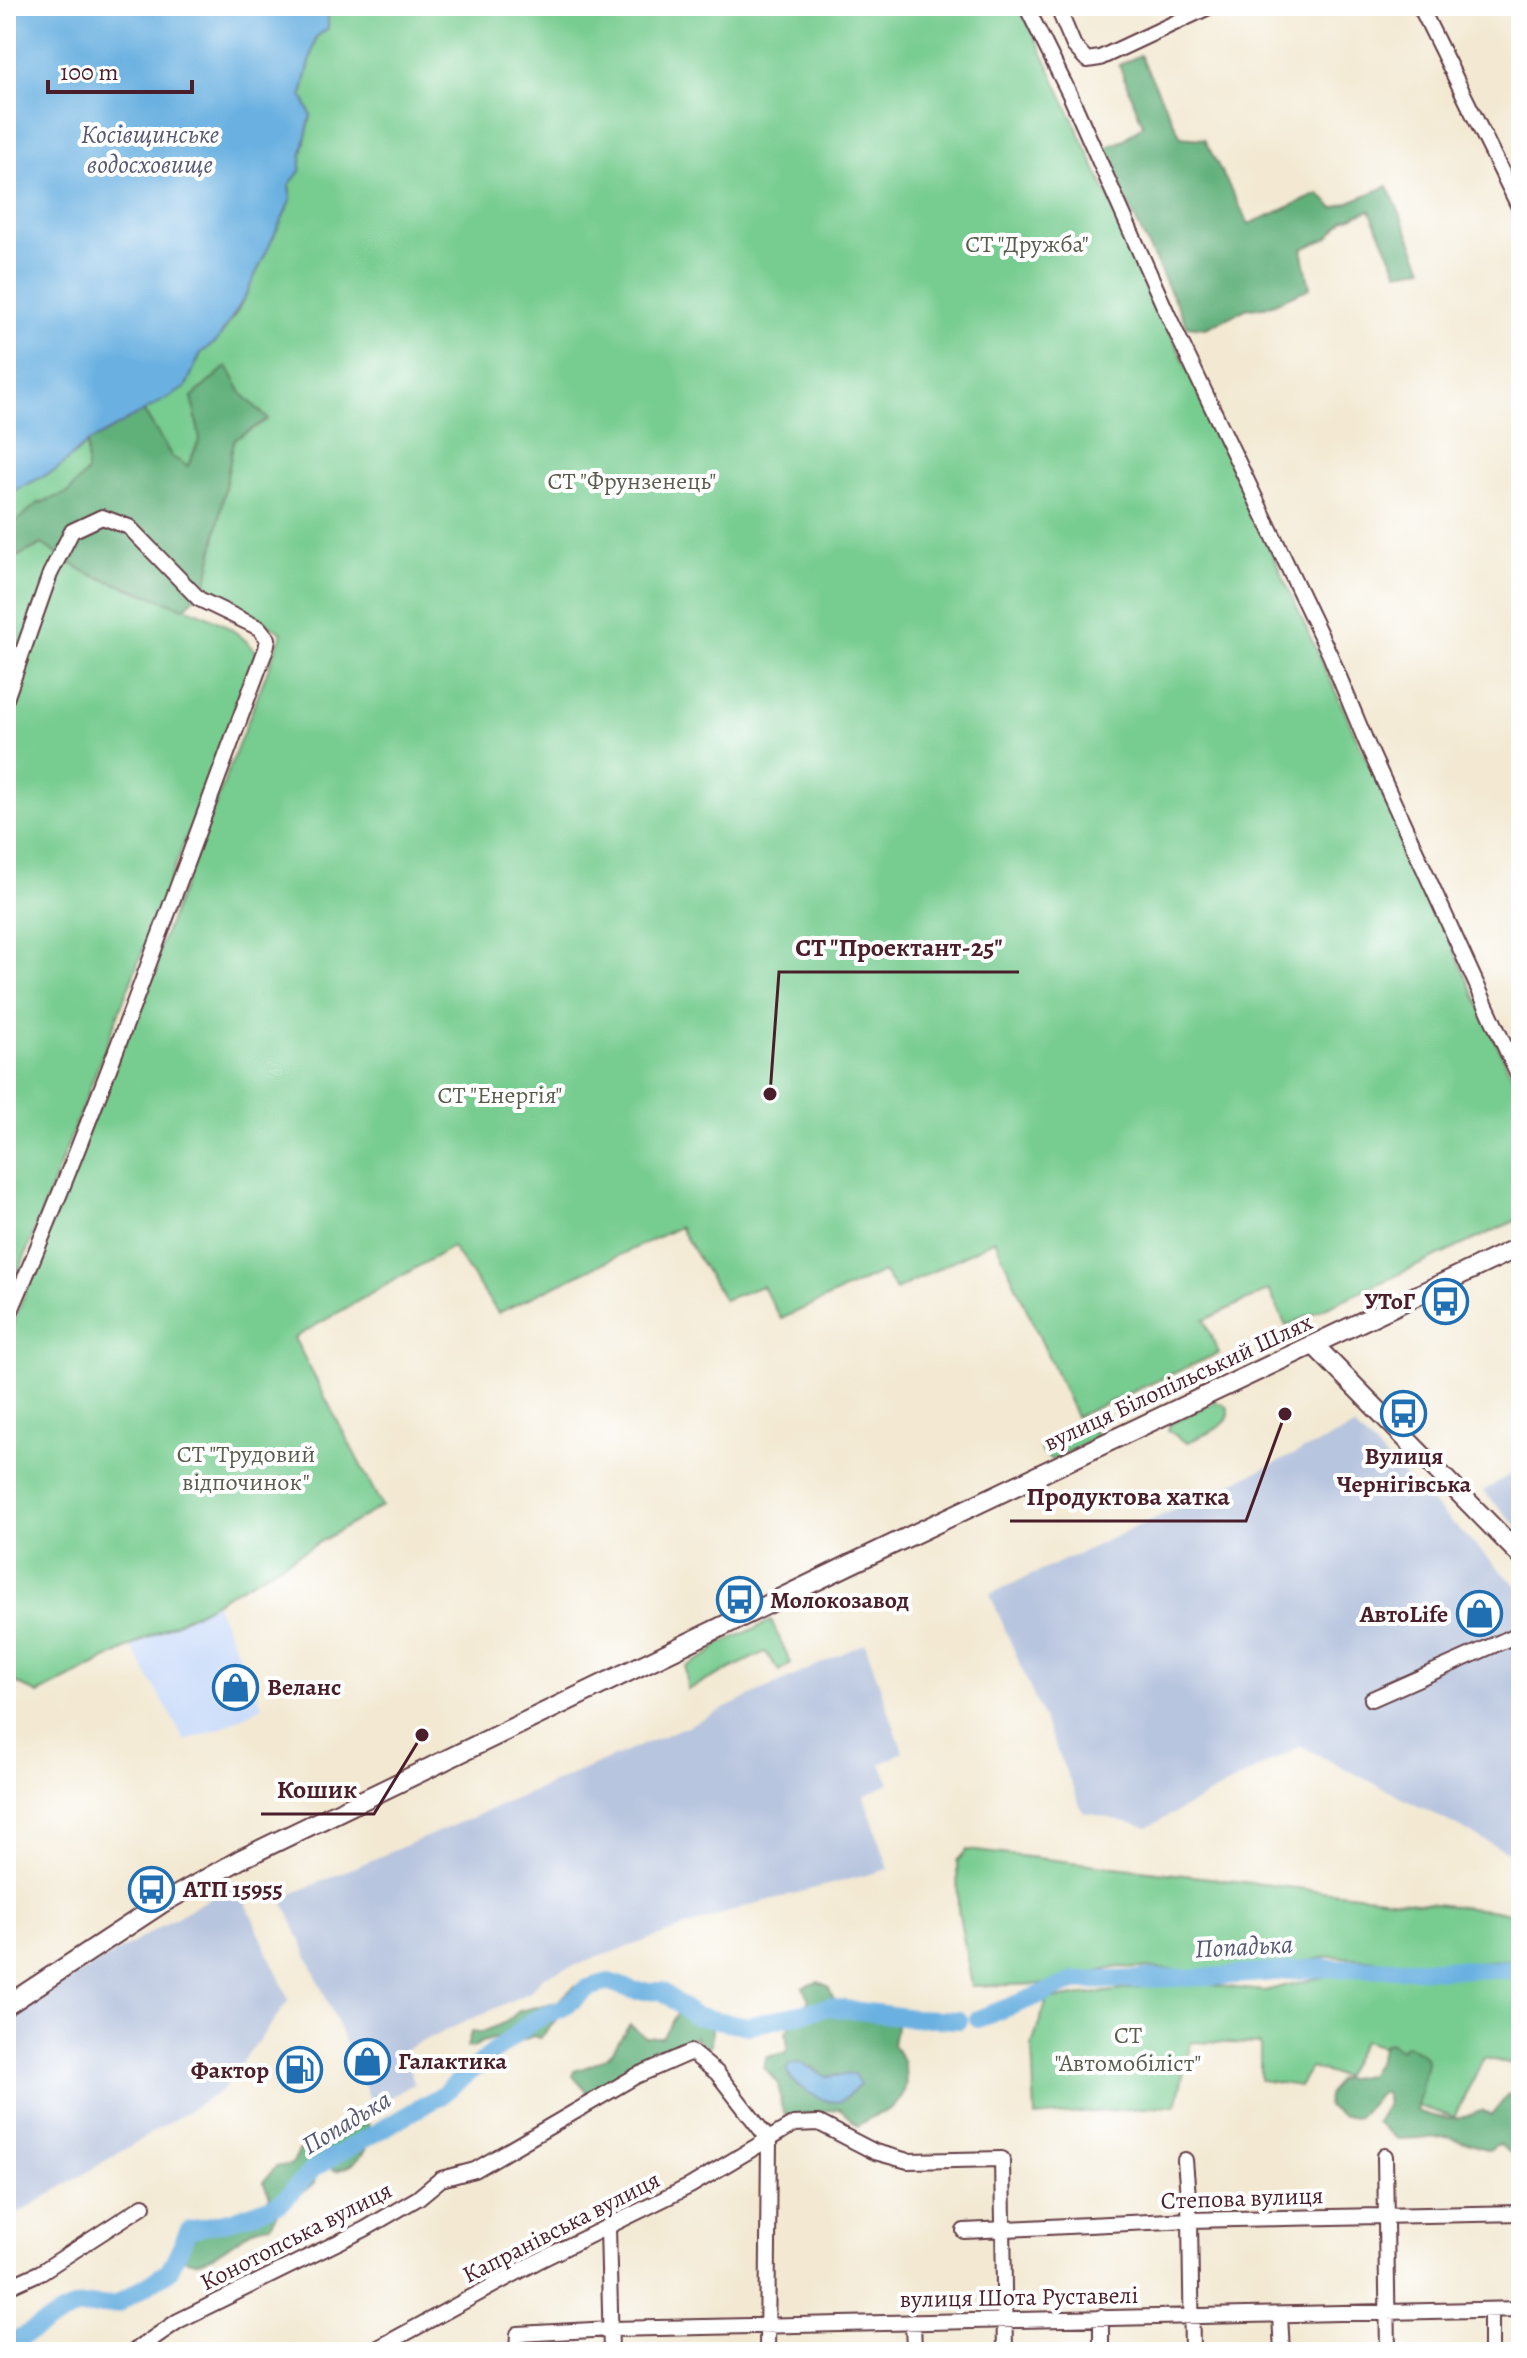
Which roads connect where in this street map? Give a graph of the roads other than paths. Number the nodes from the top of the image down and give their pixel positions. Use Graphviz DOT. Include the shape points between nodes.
graph roads {
  1 [pos="1026,6"];
  2 [pos="1057,6"];
  3 [pos="1211,6"];
  4 [pos="1420,6"];
  5 [pos="1514,180"];
  6 [pos="1521,211"];
  7 [pos="6,699"];
  8 [pos="1521,1082"];
  9 [pos="1521,1246"];
  10 [pos="6,1322"];
  11 [pos="1314,1345"];
  12 [pos="1521,1556"];
  13 [pos="1521,1633"];
  14 [pos="1372,1699"];
  15 [pos="6,2006"];
  16 [pos="769,2140"];
  17 [pos="1385,2156"];
  18 [pos="1185,2160"];
  19 [pos="143,2206"];
  20 [pos="1521,2213"];
  21 [pos="1386,2216"];
  22 [pos="1190,2220"];
  23 [pos="608,2227"];
  24 [pos="1003,2229"];
  25 [pos="964,2231"];
  26 [pos="6,2288"];
  27 [pos="1521,2309"];
  28 [pos="1491,2310"];
  29 [pos="1387,2313"];
  30 [pos="1280,2315"];
  31 [pos="1191,2316"];
  32 [pos="1101,2317"];
  33 [pos="1004,2321"];
  34 [pos="913,2322"];
  35 [pos="766,2324"];
  36 [pos="611,2329"];
  37 [pos="377,2350"];
  38 [pos="133,2352"];
  39 [pos="517,2352"];
  40 [pos="611,2352"];
  41 [pos="767,2352"];
  42 [pos="914,2352"];
  43 [pos="1005,2352"];
  44 [pos="1101,2352"];
  45 [pos="1192,2352"];
  46 [pos="1282,2352"];
  47 [pos="1388,2352"];
  48 [pos="1491,2352"];
  1 -- 8 [label="street" via="1330,655"];
  2 -- 3 [label="street" via="1074,46 1087,60"];
  4 -- 5 [label="street"];
  5 -- 6 [label="street"];
  7 -- 10 [label="street" via="50,574 72,531 102,517 129,527 199,599 259,628 268,639 91,1112"];
  9 -- 11 [label="main road, вулиця Білопільський Шлях"];
  11 -- 12 [label="main road"];
  11 -- 15 [label="main road, вулиця Білопільський Шлях" via="241,1859 161,1904"];
  13 -- 14 [label="street"];
  16 -- 23 [label="street, Капранівська вулиця"];
  16 -- 24 [label="street, Капранівська вулиця" via="794,2124 819,2123 875,2152 908,2161 1002,2159"];
  16 -- 35 [label="street"];
  16 -- 38 [label="street, Конотопська вулиця" via="717,2073 691,2052 636,2076 475,2170 441,2179 365,2229 178,2321"];
  17 -- 21 [label="street"];
  18 -- 22 [label="street"];
  19 -- 26 [label="street" via="41,2272"];
  20 -- 21 [label="street, Степова вулиця"];
  21 -- 22 [label="street, Степова вулиця"];
  21 -- 29 [label="street"];
  22 -- 24 [label="street, Степова вулиця"];
  22 -- 31 [label="street"];
  23 -- 36 [label="street"];
  23 -- 37 [label="street, Капранівська вулиця"];
  24 -- 25 [label="street, Степова вулиця"];
  24 -- 33 [label="street"];
  27 -- 28 [label="street, вулиця Шота Руставелі"];
  28 -- 29 [label="street, вулиця Шота Руставелі"];
  28 -- 48 [label="street"];
  29 -- 30 [label="street, вулиця Шота Руставелі"];
  29 -- 47 [label="street"];
  30 -- 31 [label="street, вулиця Шота Руставелі"];
  30 -- 46 [label="street"];
  31 -- 32 [label="street, вулиця Шота Руставелі"];
  31 -- 45 [label="street"];
  32 -- 33 [label="street, вулиця Шота Руставелі"];
  32 -- 44 [label="street"];
  33 -- 34 [label="street, вулиця Шота Руставелі"];
  33 -- 43 [label="street"];
  34 -- 35 [label="street, вулиця Шота Руставелі"];
  34 -- 42 [label="street"];
  35 -- 36 [label="street, вулиця Шота Руставелі"];
  35 -- 41 [label="street"];
  36 -- 39 [label="street, вулиця Шота Руставелі" via="518,2334"];
  36 -- 40 [label="street"];
}
